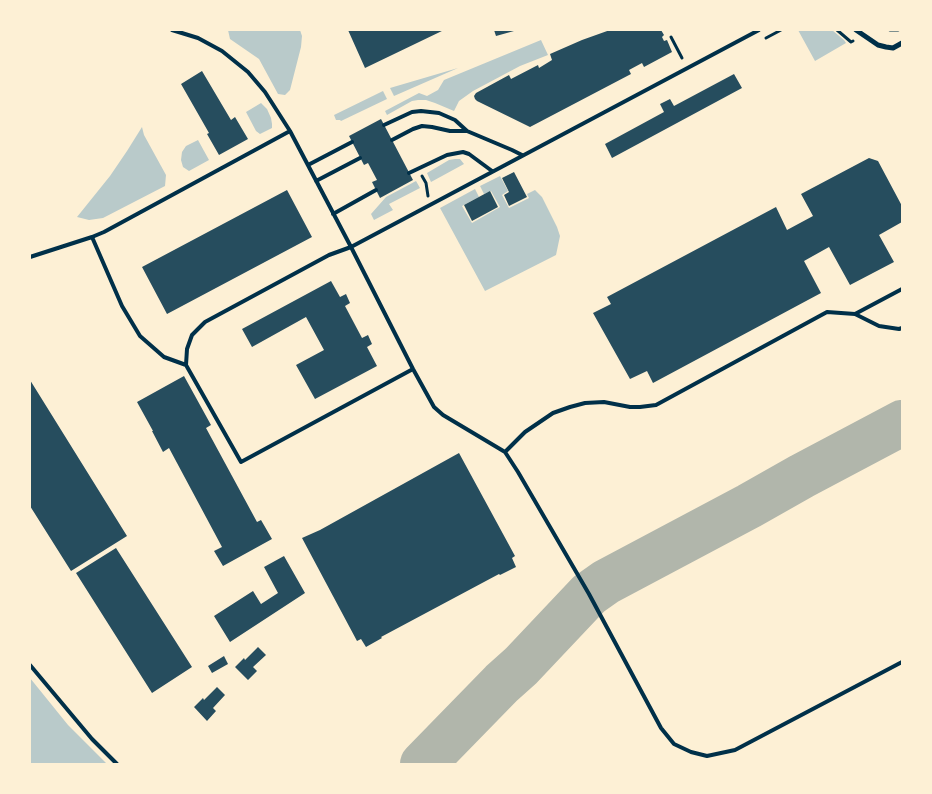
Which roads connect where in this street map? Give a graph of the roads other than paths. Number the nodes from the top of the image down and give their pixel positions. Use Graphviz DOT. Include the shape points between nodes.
graph roads {
  1 [pos="172,30"];
  2 [pos="759,30"];
  3 [pos="856,30"];
  4 [pos="902,43"];
  5 [pos="384,125"];
  6 [pos="290,131"];
  7 [pos="467,131"];
  8 [pos="392,140"];
  9 [pos="352,142"];
  10 [pos="522,155"];
  11 [pos="360,158"];
  12 [pos="308,165"];
  13 [pos="492,171"];
  14 [pos="409,173"];
  15 [pos="316,181"];
  16 [pos="376,190"];
  17 [pos="333,214"];
  18 [pos="92,237"];
  19 [pos="351,247"];
  20 [pos="30,257"];
  21 [pos="902,289"];
  22 [pos="855,314"];
  23 [pos="902,328"];
  24 [pos="186,365"];
  25 [pos="413,369"];
  26 [pos="505,452"];
  27 [pos="902,662"];
  28 [pos="30,665"];
  29 [pos="117,764"];
  1 -- 6 [label="lane" via="198,38 222,51 248,72 266,92"];
  2 -- 10 [label="lane"];
  3 -- 4 [label="street" via="886,48"];
  5 -- 7 [label="lane" via="412,112 422,111 439,113 455,120"];
  6 -- 12 [label="lane"];
  6 -- 18 [label="lane"];
  7 -- 8 [label="lane" via="422,126"];
  7 -- 10 [label="lane"];
  9 -- 12 [label="lane"];
  10 -- 13 [label="lane"];
  11 -- 15 [label="lane"];
  12 -- 15 [label="lane"];
  13 -- 14 [label="lane" via="463,152 447,155"];
  13 -- 19 [label="lane"];
  15 -- 17 [label="lane"];
  16 -- 17 [label="lane"];
  17 -- 19 [label="lane"];
  18 -- 20 [label="lane"];
  18 -- 24 [label="lane" via="122,306 140,336 164,357"];
  19 -- 24 [label="lane" via="328,255 205,322 192,335"];
  19 -- 25 [label="lane"];
  21 -- 22 [label="lane"];
  22 -- 23 [label="lane" via="879,326"];
  22 -- 26 [label="lane" via="827,312 656,405 630,407 604,402 585,403 562,410 525,432"];
  24 -- 25 [label="lane" via="241,462"];
  25 -- 26 [label="lane" via="434,407"];
  26 -- 27 [label="lane" via="589,594 661,728 674,744 707,756 735,750"];
  28 -- 29 [label="lane"];
}
